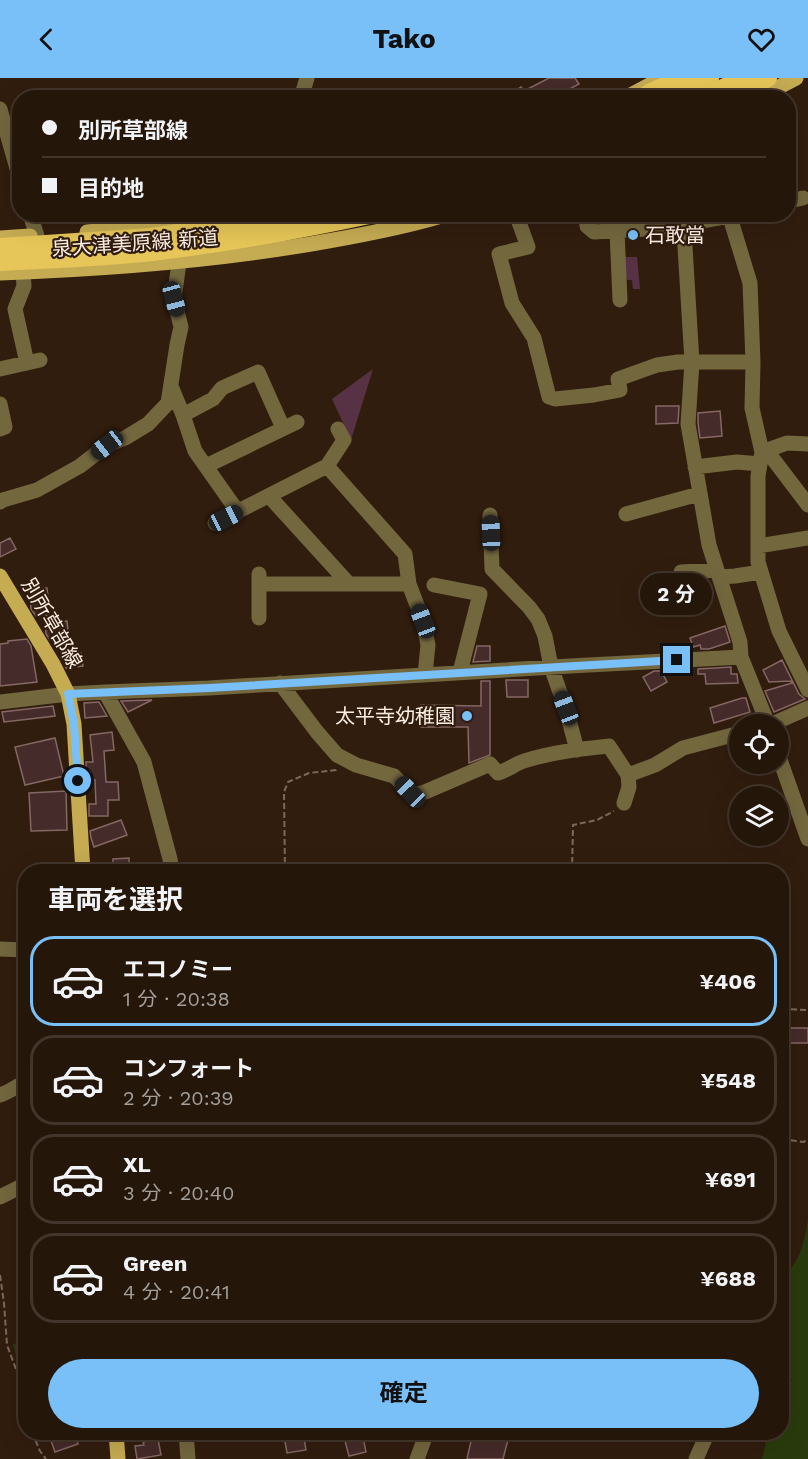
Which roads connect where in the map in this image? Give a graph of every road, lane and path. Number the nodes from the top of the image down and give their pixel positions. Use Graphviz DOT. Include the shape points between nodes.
graph roads {
  1 [pos="664,78"];
  2 [pos="682,78"];
  3 [pos="710,78"];
  4 [pos="743,78"];
  5 [pos="768,78"];
  6 [pos="796,78"];
  7 [pos="641,90"];
  8 [pos="657,90"];
  9 [pos="685,90"];
  10 [pos="719,90"];
  11 [pos="745,90"];
  12 [pos="773,90"];
  13 [pos="0,109"];
  14 [pos="12,150"];
  15 [pos="33,222"];
  16 [pos="188,222"];
  17 [pos="249,222"];
  18 [pos="336,222"];
  19 [pos="416,222"];
  20 [pos="519,222"];
  21 [pos="587,222"];
  22 [pos="633,222"];
  23 [pos="683,222"];
  24 [pos="731,222"];
  25 [pos="617,231"];
  26 [pos="37,236"];
  27 [pos="0,238"];
  28 [pos="0,247"];
  29 [pos="0,262"];
  30 [pos="179,263"];
  31 [pos="23,272"];
  32 [pos="0,273"];
  33 [pos="620,300"];
  34 [pos="692,362"];
  35 [pos="753,362"];
  36 [pos="0,369"];
  37 [pos="171,386"];
  38 [pos="0,404"];
  39 [pos="183,416"];
  40 [pos="0,429"];
  41 [pos="339,429"];
  42 [pos="808,444"];
  43 [pos="763,456"];
  44 [pos="206,466"];
  45 [pos="327,466"];
  46 [pos="695,467"];
  47 [pos="699,494"];
  48 [pos="269,496"];
  49 [pos="0,502"];
  50 [pos="808,505"];
  51 [pos="238,512"];
  52 [pos="626,514"];
  53 [pos="490,515"];
  54 [pos="215,523"];
  55 [pos="808,538"];
  56 [pos="758,546"];
  57 [pos="681,572"];
  58 [pos="761,572"];
  59 [pos="718,573"];
  60 [pos="0,576"];
  61 [pos="349,584"];
  62 [pos="409,584"];
  63 [pos="434,585"];
  64 [pos="259,618"];
  65 [pos="741,657"];
  66 [pos="551,667"];
  67 [pos="460,672"];
  68 [pos="425,675"];
  69 [pos="280,683"];
  70 [pos="808,690"];
  71 [pos="105,692"];
  72 [pos="68,694"];
  73 [pos="0,702"];
  74 [pos="808,708"];
  75 [pos="766,714"];
  76 [pos="789,716"];
  77 [pos="729,737"];
  78 [pos="577,750"];
  79 [pos="343,758"];
  80 [pos="785,774"];
  81 [pos="628,775"];
  82 [pos="624,803"];
  83 [pos="808,839"];
  84 [pos="83,864"];
  85 [pos="171,864"];
  86 [pos="285,864"];
  87 [pos="572,864"];
  88 [pos="0,949"];
  89 [pos="18,950"];
  90 [pos="789,1009"];
  91 [pos="808,1010"];
  92 [pos="18,1085"];
  93 [pos="0,1095"];
  94 [pos="808,1140"];
  95 [pos="789,1141"];
  96 [pos="18,1188"];
  97 [pos="0,1197"];
  98 [pos="0,1275"];
  99 [pos="18,1376"];
  100 [pos="35,1440"];
  101 [pos="117,1440"];
  102 [pos="187,1440"];
  103 [pos="424,1440"];
  104 [pos="704,1440"];
  105 [pos="46,1459"];
  106 [pos="118,1459"];
  107 [pos="188,1459"];
  108 [pos="417,1459"];
  109 [pos="696,1459"];
  1 -- 7 [label="main road"];
  2 -- 8 [label="highway, bridge"];
  3 -- 9 [label="highway, bridge"];
  4 -- 10 [label="highway"];
  5 -- 11 [label="highway"];
  6 -- 12 [label="main road"];
  13 -- 14 [label="street"];
  15 -- 26 [label="street"];
  16 -- 26 [label="main road, 泉大津美原線 新道"];
  17 -- 28 [label="highway" via="151,237"];
  18 -- 29 [label="highway" via="149,252"];
  19 -- 30 [label="main road, 泉大津美原線 新道" via="310,245"];
  20 -- 34 [label="street" via="528,247 499,254 512,303 534,339 549,397 620,390 618,378 657,365"];
  21 -- 25 [label="street" via="594,232"];
  22 -- 25 [label="street"];
  23 -- 34 [label="street"];
  24 -- 35 [label="street" via="750,283"];
  25 -- 33 [label="street"];
  26 -- 27 [label="main road, 泉大津美原線 新道"];
  30 -- 31 [label="main road, 泉大津美原線 新道"];
  30 -- 37 [label="street" via="174,299 181,327"];
  31 -- 32 [label="main road, 泉大津美原線 新道"];
  31 -- 36 [label="street" via="24,286 15,309 33,361"];
  34 -- 35 [label="street"];
  34 -- 46 [label="street" via="688,424"];
  35 -- 43 [label="street" via="752,408"];
  37 -- 39 [label="street"];
  37 -- 49 [label="street" via="168,403 148,424 37,490"];
  38 -- 40 [label="street" via="5,427"];
  39 -- 44 [label="street" via="195,451"];
  39 -- 44 [label="street" via="213,399 222,388 258,372 290,425"];
  41 -- 45 [label="street" via="344,440"];
  42 -- 43 [label="street" via="787,443"];
  43 -- 46 [label="street"];
  43 -- 50 [label="street"];
  43 -- 56 [label="street" via="758,476"];
  44 -- 51 [label="street"];
  45 -- 48 [label="street"];
  45 -- 62 [label="street" via="405,554"];
  46 -- 47 [label="street"];
  47 -- 52 [label="street"];
  47 -- 59 [label="street"];
  48 -- 51 [label="street"];
  48 -- 61 [label="street"];
  51 -- 54 [label="street"];
  53 -- 66 [label="street" via="492,569 538,619"];
  55 -- 56 [label="street"];
  56 -- 58 [label="street"];
  57 -- 59 [label="street"];
  58 -- 59 [label="street" via="735,576"];
  58 -- 70 [label="street" via="779,631"];
  59 -- 65 [label="street"];
  60 -- 72 [label="main road, 別所草部線"];
  61 -- 62 [label="street"];
  61 -- 64 [label="street" via="259,579"];
  62 -- 68 [label="street" via="428,645"];
  63 -- 67 [label="street" via="480,594"];
  65 -- 66 [label="street"];
  65 -- 75 [label="street"];
  66 -- 67 [label="street"];
  66 -- 78 [label="street"];
  67 -- 68 [label="street"];
  68 -- 69 [label="street"];
  69 -- 71 [label="street"];
  69 -- 79 [label="street"];
  71 -- 72 [label="street"];
  71 -- 85 [label="street" via="144,762"];
  72 -- 73 [label="street"];
  72 -- 84 [label="main road, 別所草部線" via="74,724"];
  74 -- 76 [label="street"];
  77 -- 81 [label="street" via="683,748"];
  78 -- 79 [label="street" via="520,762 498,773 490,765 416,794 394,776"];
  78 -- 81 [label="street" via="609,746"];
  79 -- 86 [label="path" via="336,770 309,773 288,782 284,792"];
  80 -- 83 [label="street"];
  81 -- 82 [label="street"];
  82 -- 87 [label="path" via="597,820 573,825"];
  88 -- 89 [label="street"];
  90 -- 91 [label="path"];
  92 -- 93 [label="street"];
  94 -- 95 [label="path"];
  96 -- 97 [label="street"];
  98 -- 99 [label="path" via="8,1345"];
  100 -- 105 [label="path"];
  101 -- 106 [label="main road"];
  102 -- 107 [label="street"];
  103 -- 108 [label="street"];
  104 -- 109 [label="street"];
}
